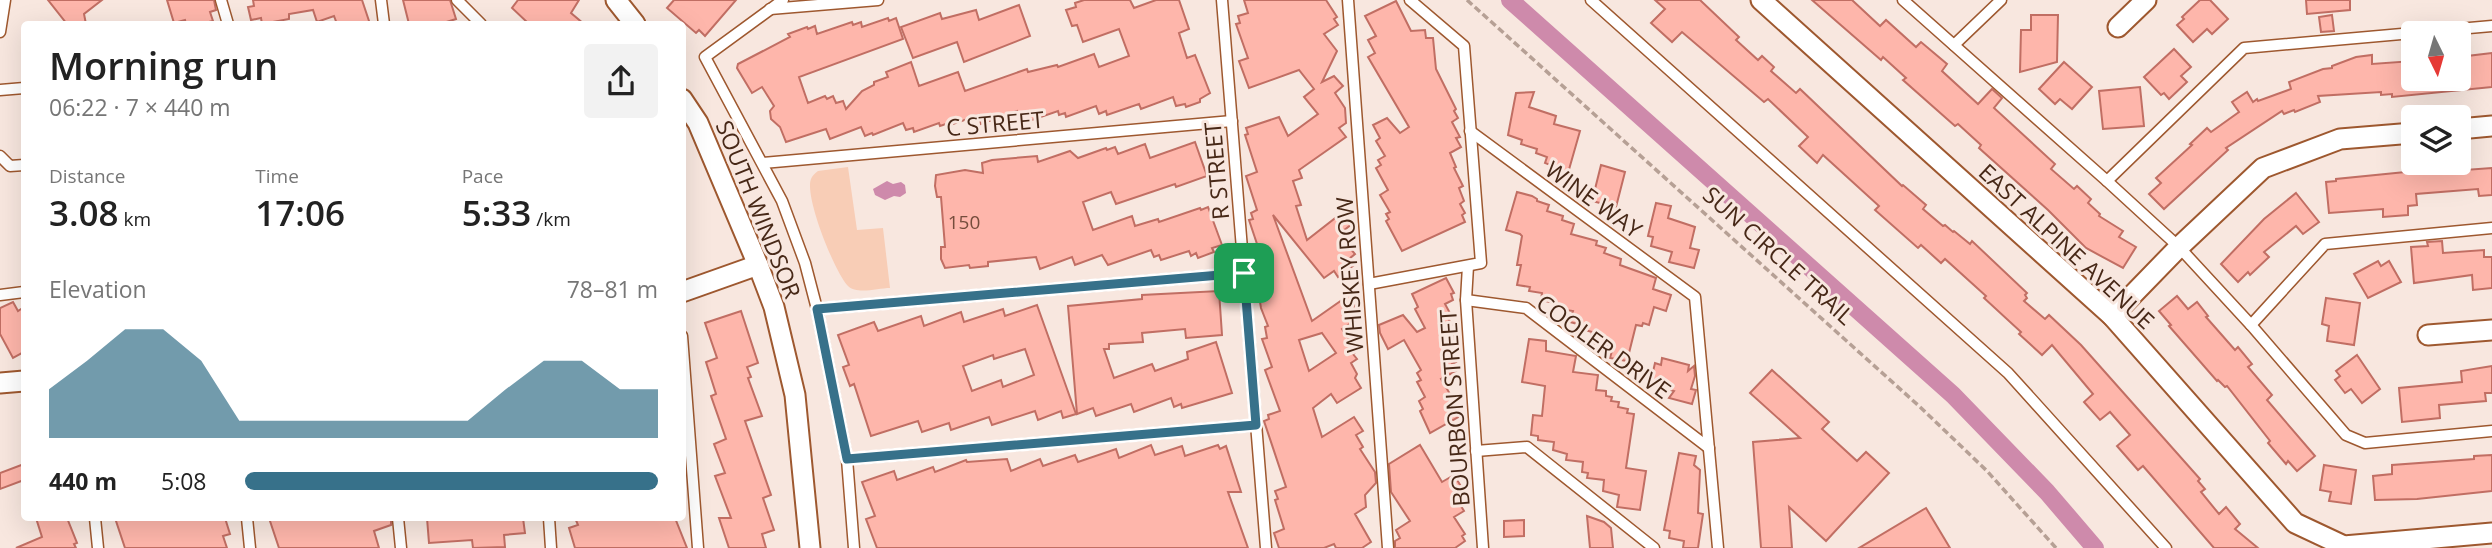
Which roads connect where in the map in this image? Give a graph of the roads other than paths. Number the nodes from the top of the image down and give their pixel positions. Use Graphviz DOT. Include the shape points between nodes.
graph roads {
  1 [pos="5,0"];
  2 [pos="221,0"];
  3 [pos="382,0"];
  4 [pos="457,0"];
  5 [pos="616,0"];
  6 [pos="783,0"];
  7 [pos="878,0"];
  8 [pos="1222,0"];
  9 [pos="1348,0"];
  10 [pos="1410,0"];
  11 [pos="1591,0"];
  12 [pos="1761,0"];
  13 [pos="1903,0"];
  14 [pos="2001,0"];
  15 [pos="2146,0"];
  16 [pos="770,9"];
  17 [pos="227,21"];
  18 [pos="384,21"];
  19 [pos="478,21"];
  20 [pos="633,21"];
  21 [pos="2492,26"];
  22 [pos="2118,27"];
  23 [pos="0,32"];
  24 [pos="1954,45"];
  25 [pos="21,88"];
  26 [pos="0,90"];
  27 [pos="686,105"];
  28 [pos="1231,121"];
  29 [pos="2492,126"];
  30 [pos="2471,128"];
  31 [pos="1470,131"];
  32 [pos="2401,134"];
  33 [pos="0,156"];
  34 [pos="763,163"];
  35 [pos="21,165"];
  36 [pos="2108,181"];
  37 [pos="2492,228"];
  38 [pos="2179,247"];
  39 [pos="758,265"];
  40 [pos="1468,265"];
  41 [pos="1244,273"];
  42 [pos="1369,284"];
  43 [pos="686,291"];
  44 [pos="21,292"];
  45 [pos="0,295"];
  46 [pos="1466,300"];
  47 [pos="817,309"];
  48 [pos="2112,316"];
  49 [pos="2251,325"];
  50 [pos="2492,330"];
  51 [pos="2428,335"];
  52 [pos="686,378"];
  53 [pos="21,381"];
  54 [pos="0,383"];
  55 [pos="1256,425"];
  56 [pos="2492,431"];
  57 [pos="1709,448"];
  58 [pos="1476,451"];
  59 [pos="847,459"];
  60 [pos="95,521"];
  61 [pos="247,521"];
  62 [pos="398,521"];
  63 [pos="549,521"];
  64 [pos="2492,533"];
  65 [pos="1654,547"];
  66 [pos="98,548"];
  67 [pos="250,548"];
  68 [pos="401,548"];
  69 [pos="551,548"];
  70 [pos="698,548"];
  71 [pos="810,548"];
  72 [pos="854,548"];
  73 [pos="1266,548"];
  74 [pos="1388,548"];
  75 [pos="1483,548"];
  76 [pos="1718,548"];
  77 [pos="2166,548"];
  1 -- 23 [label="lane"];
  2 -- 17 [label="lane"];
  3 -- 18 [label="lane"];
  4 -- 19 [label="lane"];
  5 -- 20 [label="street"];
  6 -- 16 [label="lane"];
  7 -- 16 [label="lane"];
  8 -- 28 [label="lane, R STREET"];
  9 -- 42 [label="lane, WHISKEY ROW"];
  10 -- 31 [label="lane" via="1464,47"];
  11 -- 77 [label="lane" via="2008,373"];
  12 -- 48 [label="street, EAST ALPINE AVENUE"];
  13 -- 24 [label="lane"];
  14 -- 24 [label="lane"];
  15 -- 22 [label="street"];
  16 -- 34 [label="lane" via="705,57"];
  21 -- 36 [label="lane" via="2244,48"];
  24 -- 36 [label="lane"];
  25 -- 26 [label="lane"];
  27 -- 39 [label="street, SOUTH WINDSOR" via="698,123"];
  28 -- 34 [label="lane, C STREET"];
  28 -- 41 [label="lane, R STREET"];
  29 -- 30 [label="street"];
  31 -- 40 [label="lane" via="1481,263"];
  31 -- 57 [label="lane, WINE WAY" via="1695,297"];
  32 -- 38 [label="street" via="2340,139 2263,168"];
  33 -- 35 [label="lane" via="10,166"];
  34 -- 47 [label="lane" via="792,224"];
  36 -- 38 [label="lane"];
  37 -- 49 [label="lane" via="2325,244"];
  38 -- 48 [label="street"];
  38 -- 49 [label="lane"];
  39 -- 43 [label="street"];
  39 -- 71 [label="street, SOUTH WINDSOR" via="774,307 795,395"];
  40 -- 42 [label="lane"];
  40 -- 46 [label="lane, BOURBON STREET"];
  41 -- 47 [label="lane"];
  41 -- 55 [label="lane, R STREET"];
  42 -- 74 [label="lane, WHISKEY ROW"];
  44 -- 45 [label="lane"];
  46 -- 57 [label="lane, COOLER DRIVE" via="1526,308"];
  46 -- 58 [label="lane, BOURBON STREET"];
  47 -- 59 [label="lane"];
  48 -- 64 [label="street, EAST ALPINE AVENUE" via="2295,523 2344,546"];
  49 -- 56 [label="lane" via="2346,435 2355,439 2365,443"];
  50 -- 51 [label="street"];
  52 -- 70 [label="lane"];
  53 -- 54 [label="street"];
  55 -- 59 [label="lane"];
  55 -- 73 [label="lane, R STREET"];
  57 -- 76 [label="lane"];
  58 -- 65 [label="lane" via="1527,447"];
  58 -- 75 [label="lane, BOURBON STREET"];
  59 -- 72 [label="lane"];
  60 -- 66 [label="lane"];
  61 -- 67 [label="lane"];
  62 -- 68 [label="lane"];
  63 -- 69 [label="lane"];
}
